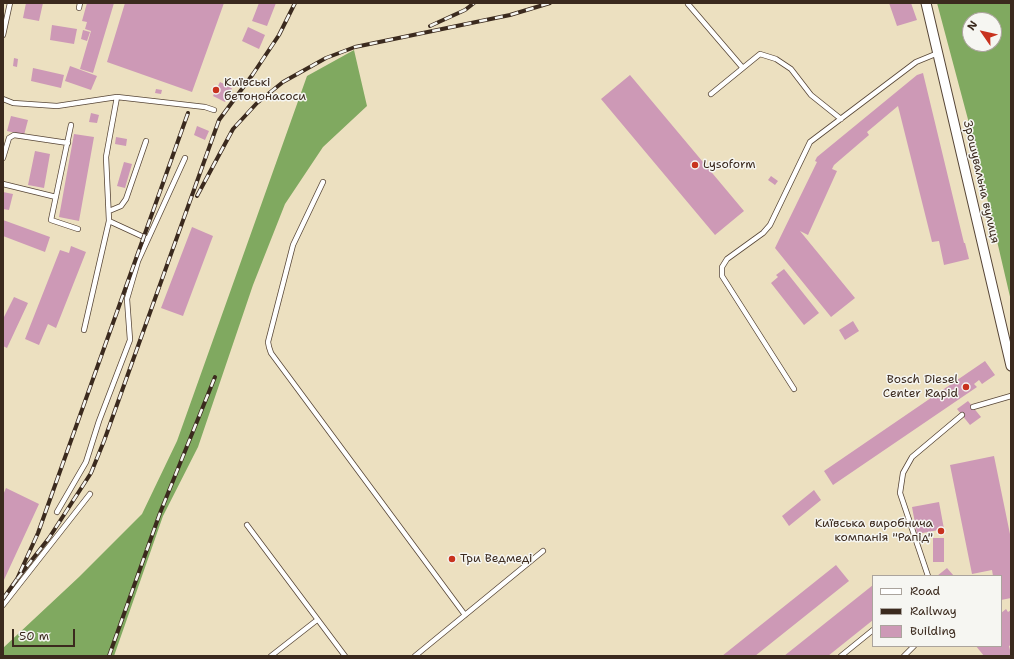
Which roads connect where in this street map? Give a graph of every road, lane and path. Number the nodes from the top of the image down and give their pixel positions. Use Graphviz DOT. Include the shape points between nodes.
graph roads {
  1 [pos="10,3"];
  2 [pos="80,3"];
  3 [pos="926,3"];
  4 [pos="688,4"];
  5 [pos="79,8"];
  6 [pos="3,35"];
  7 [pos="939,53"];
  8 [pos="742,67"];
  9 [pos="711,94"];
  10 [pos="117,97"];
  11 [pos="3,99"];
  12 [pos="214,110"];
  13 [pos="841,119"];
  14 [pos="71,125"];
  15 [pos="146,141"];
  16 [pos="68,143"];
  17 [pos="3,158"];
  18 [pos="185,158"];
  19 [pos="323,182"];
  20 [pos="3,184"];
  21 [pos="56,197"];
  22 [pos="109,211"];
  23 [pos="109,221"];
  24 [pos="78,229"];
  25 [pos="148,239"];
  26 [pos="84,330"];
  27 [pos="1011,366"];
  28 [pos="794,389"];
  29 [pos="1011,396"];
  30 [pos="973,407"];
  31 [pos="962,415"];
  32 [pos="90,494"];
  33 [pos="57,512"];
  34 [pos="247,525"];
  35 [pos="543,551"];
  36 [pos="928,575"];
  37 [pos="3,605"];
  38 [pos="465,615"];
  39 [pos="317,620"];
  40 [pos="872,631"];
  41 [pos="913,647"];
  42 [pos="271,656"];
  43 [pos="345,656"];
  44 [pos="415,656"];
  45 [pos="842,656"];
  46 [pos="904,656"];
  1 -- 6 [label="lane"];
  2 -- 5 [label="lane"];
  3 -- 7 [label="street, Зрошувальна вулиця"];
  4 -- 8 [label="lane"];
  7 -- 13 [label="lane" via="916,62"];
  7 -- 27 [label="street, Зрошувальна вулиця"];
  8 -- 9 [label="lane"];
  8 -- 13 [label="lane" via="758,54 776,59 791,69 812,95"];
  10 -- 11 [label="lane" via="57,106 13,103"];
  10 -- 12 [label="lane"];
  10 -- 22 [label="lane" via="107,149"];
  13 -- 28 [label="lane" via="810,142 770,224 763,233 727,259 722,268 722,276"];
  14 -- 16 [label="lane"];
  15 -- 22 [label="lane" via="126,200 121,206"];
  16 -- 17 [label="lane" via="14,135 9,138"];
  16 -- 21 [label="lane"];
  18 -- 25 [label="lane"];
  19 -- 38 [label="lane" via="293,245 268,342 269,347"];
  20 -- 21 [label="lane"];
  21 -- 24 [label="lane" via="51,220"];
  22 -- 23 [label="lane"];
  23 -- 25 [label="lane"];
  23 -- 26 [label="lane"];
  25 -- 33 [label="lane" via="138,260 127,299 130,340 86,462"];
  29 -- 30 [label="lane"];
  31 -- 36 [label="lane" via="912,457 902,473 900,493"];
  32 -- 37 [label="lane"];
  34 -- 39 [label="lane"];
  35 -- 38 [label="lane"];
  38 -- 44 [label="lane"];
  39 -- 42 [label="lane"];
  39 -- 43 [label="lane"];
  40 -- 45 [label="lane"];
  41 -- 46 [label="lane"];
}
